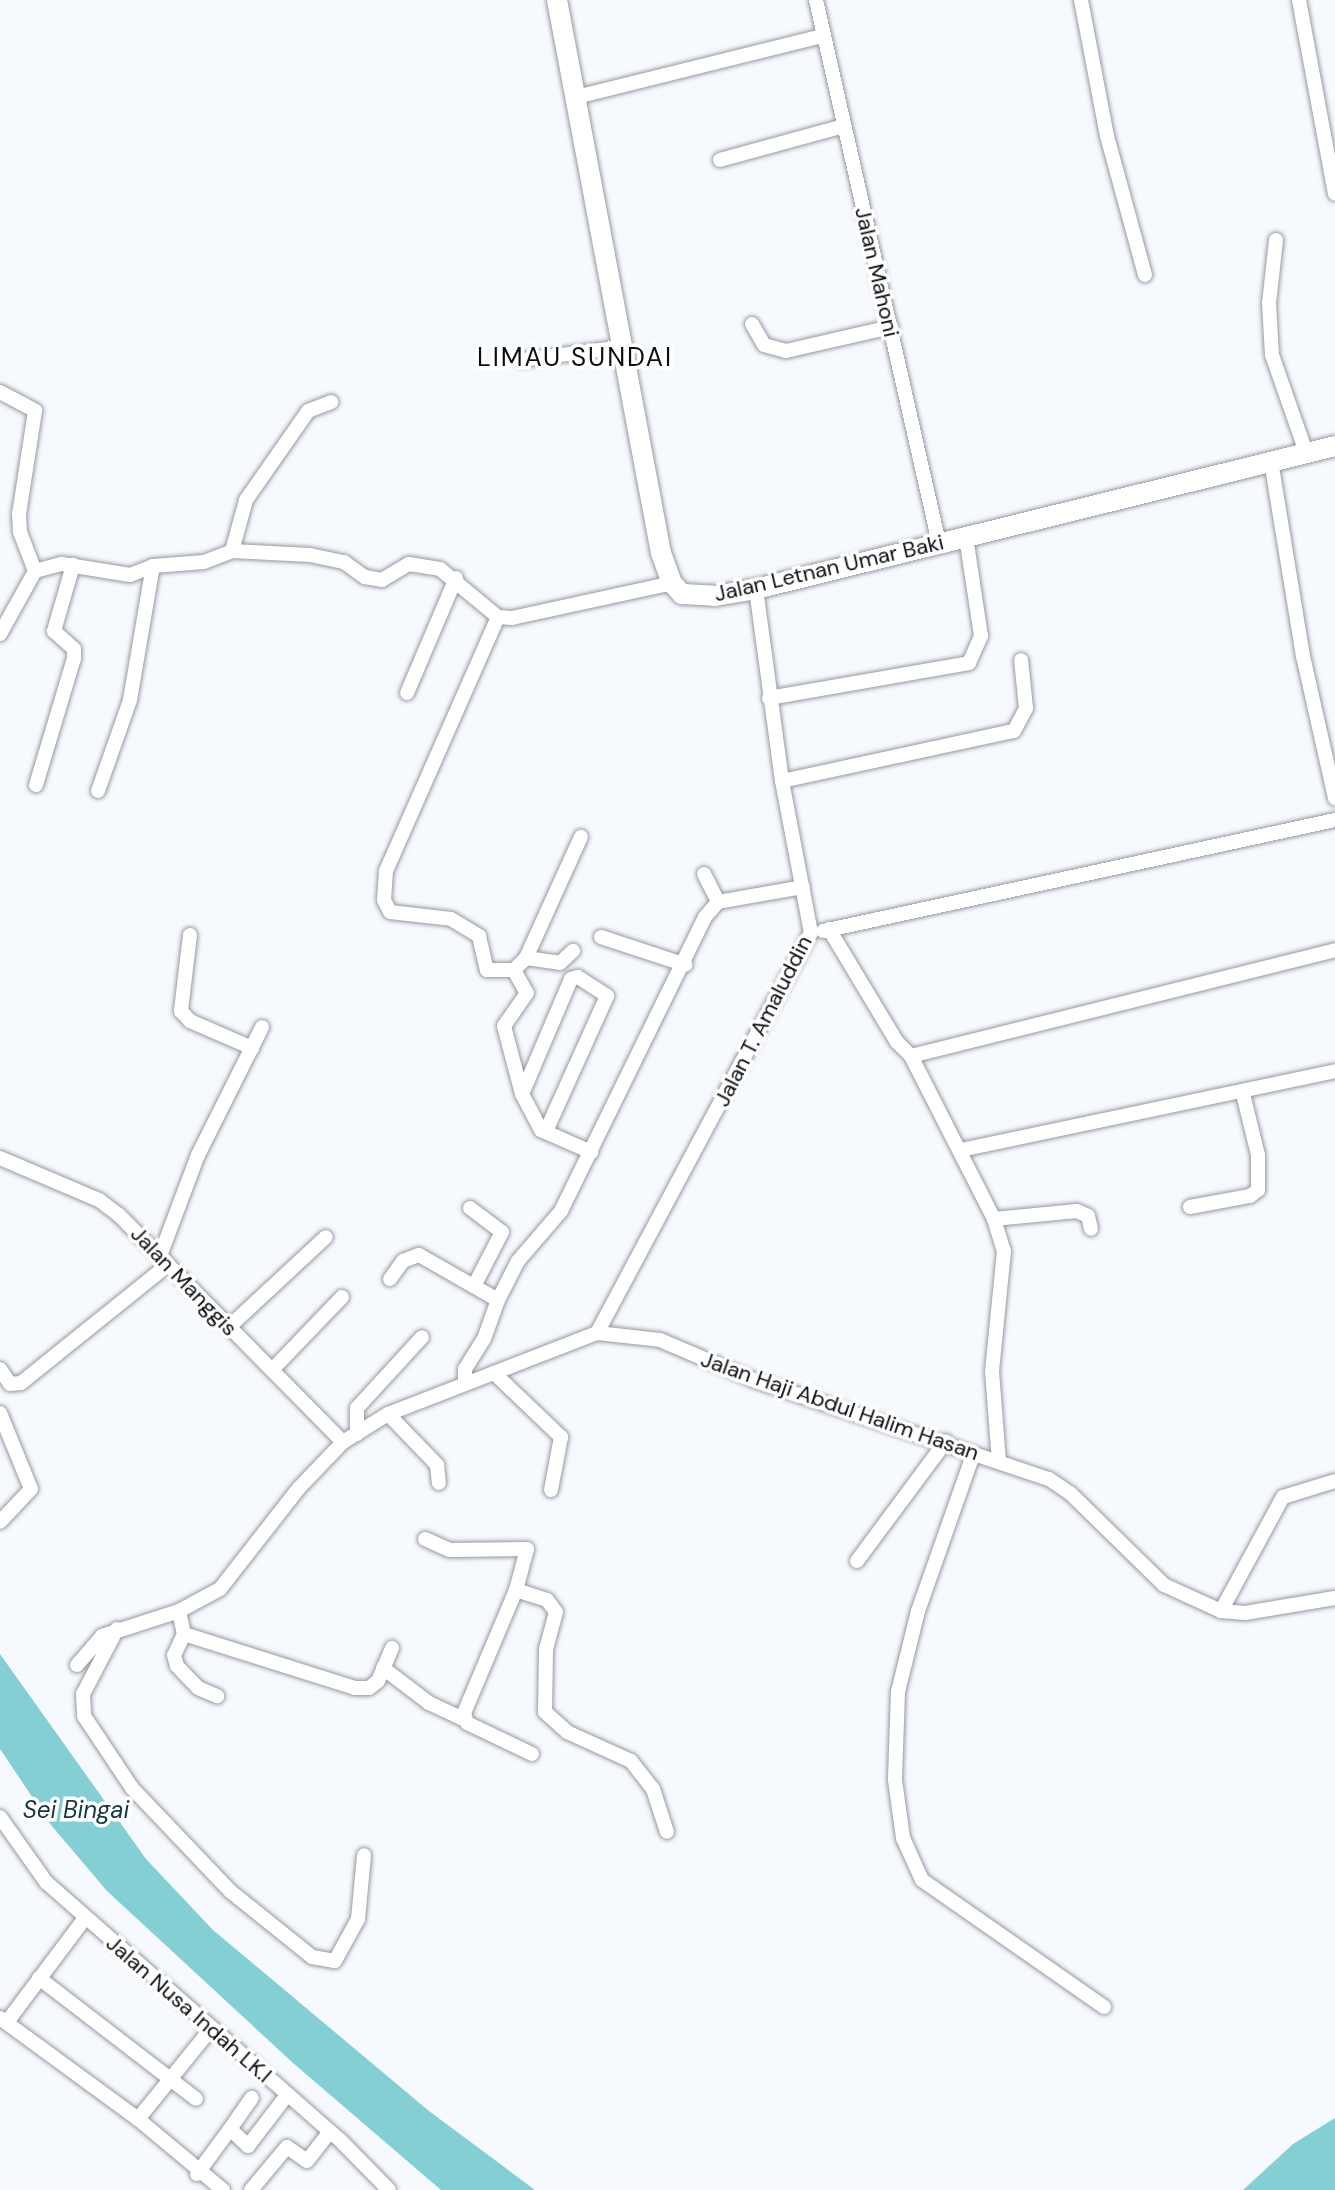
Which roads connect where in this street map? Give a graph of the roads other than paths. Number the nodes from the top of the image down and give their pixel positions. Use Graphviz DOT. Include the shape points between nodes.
graph roads {
  1 [pos="557,0"];
  2 [pos="816,0"];
  3 [pos="1081,0"];
  4 [pos="1299,0"];
  5 [pos="823,36"];
  6 [pos="576,97"];
  7 [pos="844,126"];
  8 [pos="720,160"];
  9 [pos="1335,194"];
  10 [pos="1276,240"];
  11 [pos="1145,275"];
  12 [pos="752,324"];
  13 [pos="891,327"];
  14 [pos="622,347"];
  15 [pos="522,360"];
  16 [pos="0,392"];
  17 [pos="331,402"];
  18 [pos="1335,446"];
  19 [pos="1306,452"];
  20 [pos="1271,461"];
  21 [pos="966,537"];
  22 [pos="939,543"];
  23 [pos="232,551"];
  24 [pos="73,565"];
  25 [pos="153,566"];
  26 [pos="35,571"];
  27 [pos="456,578"];
  28 [pos="672,583"];
  29 [pos="756,589"];
  30 [pos="498,617"];
  31 [pos="0,634"];
  32 [pos="1021,660"];
  33 [pos="407,693"];
  34 [pos="769,698"];
  35 [pos="782,781"];
  36 [pos="36,785"];
  37 [pos="98,791"];
  38 [pos="1335,798"];
  39 [pos="1335,820"];
  40 [pos="581,837"];
  41 [pos="704,874"];
  42 [pos="803,887"];
  43 [pos="718,902"];
  44 [pos="829,929"];
  45 [pos="811,933"];
  46 [pos="190,935"];
  47 [pos="601,937"];
  48 [pos="1335,950"];
  49 [pos="573,951"];
  50 [pos="526,958"];
  51 [pos="686,965"];
  52 [pos="514,970"];
  53 [pos="262,1027"];
  54 [pos="252,1048"];
  55 [pos="911,1056"];
  56 [pos="1335,1071"];
  57 [pos="522,1094"];
  58 [pos="1243,1094"];
  59 [pos="546,1131"];
  60 [pos="961,1150"];
  61 [pos="591,1152"];
  62 [pos="0,1158"];
  63 [pos="1190,1207"];
  64 [pos="470,1208"];
  65 [pos="994,1219"];
  66 [pos="1091,1229"];
  67 [pos="326,1237"];
  68 [pos="164,1261"];
  69 [pos="390,1279"];
  70 [pos="474,1286"];
  71 [pos="342,1297"];
  72 [pos="498,1300"];
  73 [pos="229,1327"];
  74 [pos="597,1333"];
  75 [pos="422,1337"];
  76 [pos="0,1369"];
  77 [pos="272,1370"];
  78 [pos="494,1373"];
  79 [pos="465,1383"];
  80 [pos="5,1387"];
  81 [pos="0,1413"];
  82 [pos="388,1414"];
  83 [pos="357,1434"];
  84 [pos="946,1441"];
  85 [pos="343,1442"];
  86 [pos="973,1455"];
  87 [pos="999,1461"];
  88 [pos="1335,1481"];
  89 [pos="439,1483"];
  90 [pos="551,1490"];
  91 [pos="0,1522"];
  92 [pos="425,1539"];
  93 [pos="857,1561"];
  94 [pos="516,1590"];
  95 [pos="1335,1598"];
  96 [pos="179,1611"];
  97 [pos="1221,1611"];
  98 [pos="117,1629"];
  99 [pos="184,1634"];
  100 [pos="392,1648"];
  101 [pos="77,1665"];
  102 [pos="383,1668"];
  103 [pos="217,1696"];
  104 [pos="464,1719"];
  105 [pos="532,1754"];
  106 [pos="0,1817"];
  107 [pos="667,1832"];
  108 [pos="364,1855"];
  109 [pos="85,1918"];
  110 [pos="39,1978"];
  111 [pos="1104,2007"];
  112 [pos="3,2020"];
  113 [pos="210,2030"];
  114 [pos="169,2082"];
  115 [pos="287,2095"];
  116 [pos="252,2098"];
  117 [pos="196,2099"];
  118 [pos="138,2119"];
  119 [pos="230,2129"];
  120 [pos="330,2132"];
  121 [pos="201,2181"];
  122 [pos="223,2190"];
  123 [pos="251,2190"];
  124 [pos="389,2190"];
  1 -- 6 [label="street"];
  2 -- 5 [label="street, Jalan Mahoni"];
  3 -- 11 [label="street" via="1107,136"];
  4 -- 9 [label="street"];
  5 -- 6 [label="street"];
  5 -- 7 [label="street, Jalan Mahoni"];
  6 -- 14 [label="street"];
  7 -- 8 [label="street"];
  7 -- 13 [label="street, Jalan Mahoni"];
  10 -- 19 [label="street" via="1269,303 1272,355"];
  12 -- 13 [label="street" via="764,345 786,351"];
  13 -- 22 [label="street, Jalan Mahoni"];
  14 -- 15 [label="street"];
  14 -- 28 [label="street" via="661,553"];
  16 -- 26 [label="street" via="35,411 19,514"];
  17 -- 23 [label="street" via="308,411 246,500"];
  18 -- 19 [label="street, Jalan Letnan Umar Baki"];
  19 -- 20 [label="street, Jalan Letnan Umar Baki"];
  20 -- 21 [label="street, Jalan Letnan Umar Baki"];
  20 -- 38 [label="street" via="1303,656"];
  21 -- 22 [label="street, Jalan Letnan Umar Baki"];
  21 -- 34 [label="street" via="981,636 969,663"];
  22 -- 29 [label="street, Jalan Letnan Umar Baki"];
  23 -- 25 [label="street" via="204,562"];
  23 -- 27 [label="street" via="310,555 344,562 365,577 382,580 409,564 440,569"];
  24 -- 25 [label="street" via="130,575"];
  24 -- 26 [label="street"];
  24 -- 36 [label="street" via="54,631 74,649 74,658"];
  25 -- 37 [label="street" via="130,700"];
  26 -- 31 [label="street"];
  27 -- 30 [label="street"];
  27 -- 33 [label="street"];
  28 -- 29 [label="street, Jalan Letnan Umar Baki" via="682,594 696,597"];
  28 -- 30 [label="street" via="532,618"];
  29 -- 34 [label="street, Jalan T. Amaluddin"];
  30 -- 52 [label="street" via="382,887 390,912 451,919 479,936 487,970"];
  32 -- 35 [label="street" via="1026,708 1014,731"];
  34 -- 35 [label="street, Jalan T. Amaluddin"];
  35 -- 42 [label="street, Jalan T. Amaluddin"];
  39 -- 44 [label="street"];
  40 -- 50 [label="street"];
  41 -- 43 [label="street"];
  42 -- 43 [label="street"];
  42 -- 45 [label="street, Jalan T. Amaluddin"];
  43 -- 51 [label="street" via="705,917"];
  44 -- 45 [label="street"];
  44 -- 55 [label="street" via="897,1042"];
  45 -- 74 [label="street, Jalan T. Amaluddin"];
  46 -- 54 [label="street" via="181,1011 190,1021"];
  47 -- 51 [label="street"];
  48 -- 55 [label="street"];
  49 -- 50 [label="street" via="560,963"];
  50 -- 52 [label="street"];
  51 -- 61 [label="street"];
  52 -- 57 [label="street" via="527,993 504,1026"];
  53 -- 54 [label="street"];
  54 -- 68 [label="street" via="198,1155"];
  55 -- 60 [label="street"];
  56 -- 58 [label="street"];
  57 -- 59 [label="street" via="533,1120"];
  57 -- 59 [label="street" via="571,979 578,977 608,1001"];
  58 -- 60 [label="street"];
  58 -- 63 [label="street" via="1258,1155 1258,1190"];
  59 -- 61 [label="street"];
  60 -- 65 [label="street"];
  61 -- 72 [label="street" via="561,1211 518,1261"];
  62 -- 68 [label="street, Jalan Manggis" via="99,1200"];
  64 -- 70 [label="street" via="502,1232"];
  65 -- 66 [label="street" via="1077,1211 1088,1216"];
  65 -- 87 [label="street" via="1004,1251 992,1371"];
  67 -- 73 [label="street"];
  68 -- 73 [label="street, Jalan Manggis"];
  68 -- 80 [label="street" via="21,1383"];
  69 -- 70 [label="street" via="403,1261 419,1255"];
  70 -- 72 [label="street"];
  71 -- 77 [label="street"];
  72 -- 79 [label="street" via="484,1339 465,1369"];
  73 -- 77 [label="street, Jalan Manggis"];
  74 -- 78 [label="street, Jalan Haji Abdul Halim Hasan"];
  74 -- 84 [label="street, Jalan Haji Abdul Halim Hasan" via="660,1340 856,1416"];
  75 -- 83 [label="street" via="357,1408"];
  76 -- 80 [label="street"];
  77 -- 85 [label="street, Jalan Manggis"];
  78 -- 79 [label="street, Jalan Haji Abdul Halim Hasan"];
  78 -- 90 [label="street" via="561,1437"];
  79 -- 82 [label="street, Jalan Haji Abdul Halim Hasan"];
  81 -- 91 [label="street" via="31,1489"];
  82 -- 83 [label="street, Jalan Haji Abdul Halim Hasan"];
  82 -- 89 [label="street" via="437,1465"];
  83 -- 85 [label="street, Jalan Haji Abdul Halim Hasan"];
  84 -- 86 [label="street, Jalan Haji Abdul Halim Hasan"];
  84 -- 93 [label="street"];
  85 -- 96 [label="street, Jalan Haji Abdul Halim Hasan" via="299,1488 230,1580"];
  86 -- 87 [label="street, Jalan Haji Abdul Halim Hasan"];
  86 -- 111 [label="street" via="918,1611 898,1692 895,1780 903,1838 922,1880"];
  87 -- 97 [label="street, Jalan Haji Abdul Halim Hasan" via="1070,1493 1164,1585"];
  88 -- 97 [label="street" via="1283,1497"];
  92 -- 94 [label="street" via="450,1550 527,1549"];
  94 -- 104 [label="street"];
  94 -- 107 [label="street" via="547,1600 556,1612 546,1650 545,1712 567,1732 631,1761 653,1789"];
  95 -- 97 [label="street, Jalan Haji Abdul Halim Hasan" via="1245,1613"];
  96 -- 98 [label="street, Jalan Haji Abdul Halim Hasan"];
  96 -- 99 [label="street"];
  98 -- 101 [label="street, Jalan Haji Abdul Halim Hasan" via="95,1641"];
  98 -- 108 [label="street" via="83,1694 84,1716 132,1788 230,1891 312,1957 335,1961 358,1919"];
  99 -- 102 [label="street" via="355,1688 369,1688"];
  99 -- 103 [label="street" via="174,1655 177,1666 198,1688"];
  100 -- 102 [label="street"];
  102 -- 104 [label="street" via="429,1703"];
  104 -- 105 [label="street"];
  106 -- 109 [label="street, Jalan Nusa Indah LK.I" via="46,1882"];
  109 -- 110 [label="street"];
  109 -- 113 [label="street, Jalan Nusa Indah LK.I"];
  110 -- 112 [label="street"];
  110 -- 114 [label="street" via="88,2012"];
  112 -- 118 [label="street"];
  113 -- 114 [label="street"];
  113 -- 115 [label="street, Jalan Nusa Indah LK.I"];
  114 -- 117 [label="street"];
  114 -- 118 [label="street"];
  115 -- 119 [label="street" via="248,2146"];
  115 -- 120 [label="street, Jalan Nusa Indah LK.I"];
  116 -- 119 [label="street"];
  118 -- 121 [label="street"];
  119 -- 121 [label="street"];
  120 -- 123 [label="street" via="307,2161 287,2147"];
  120 -- 124 [label="street, Jalan Nusa Indah LK.I"];
  121 -- 122 [label="street"];
}
